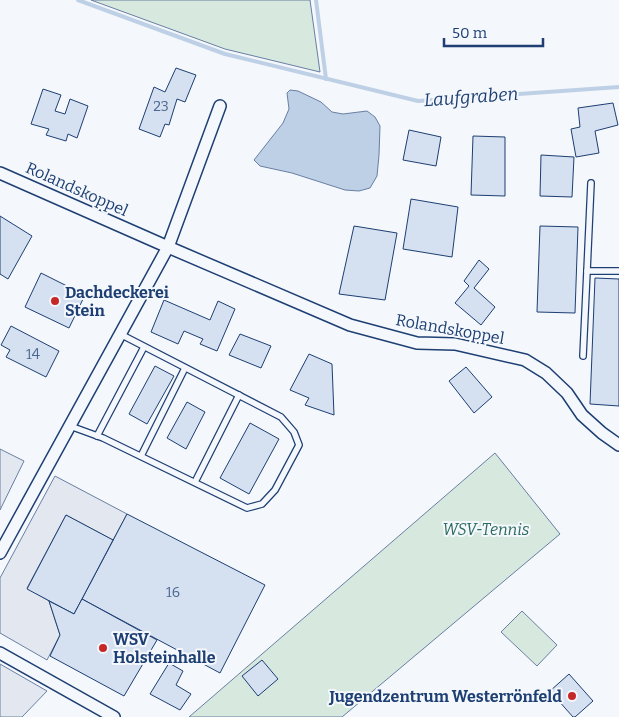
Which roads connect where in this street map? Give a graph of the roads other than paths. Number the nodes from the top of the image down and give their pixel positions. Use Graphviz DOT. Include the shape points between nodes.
graph roads {
  1 [pos="220,106"];
  2 [pos="0,173"];
  3 [pos="591,184"];
  4 [pos="168,247"];
  5 [pos="587,270"];
  6 [pos="619,271"];
  7 [pos="120,334"];
  8 [pos="144,346"];
  9 [pos="583,356"];
  10 [pos="185,368"];
  11 [pos="238,395"];
  12 [pos="70,426"];
  13 [pos="96,436"];
  14 [pos="619,445"];
  15 [pos="142,456"];
  16 [pos="195,482"];
  17 [pos="0,553"];
  18 [pos="0,653"];
  19 [pos="114,717"];
  1 -- 4 [label="street"];
  2 -- 4 [label="street, Rolandskoppel"];
  3 -- 5 [label="lane"];
  4 -- 7 [label="street"];
  4 -- 14 [label="street, Rolandskoppel" via="350,326 417,343 455,344 525,360 546,373 567,393 582,414"];
  5 -- 6 [label="lane"];
  5 -- 9 [label="lane"];
  7 -- 8 [label="lane"];
  7 -- 12 [label="street"];
  8 -- 10 [label="lane"];
  8 -- 13 [label="lane"];
  10 -- 11 [label="lane"];
  10 -- 15 [label="lane"];
  11 -- 16 [label="lane"];
  11 -- 16 [label="lane" via="282,417 299,445 275,490 262,504 247,508"];
  12 -- 13 [label="lane"];
  12 -- 17 [label="street"];
  13 -- 15 [label="lane"];
  15 -- 16 [label="lane"];
  18 -- 19 [label="street"];
}
